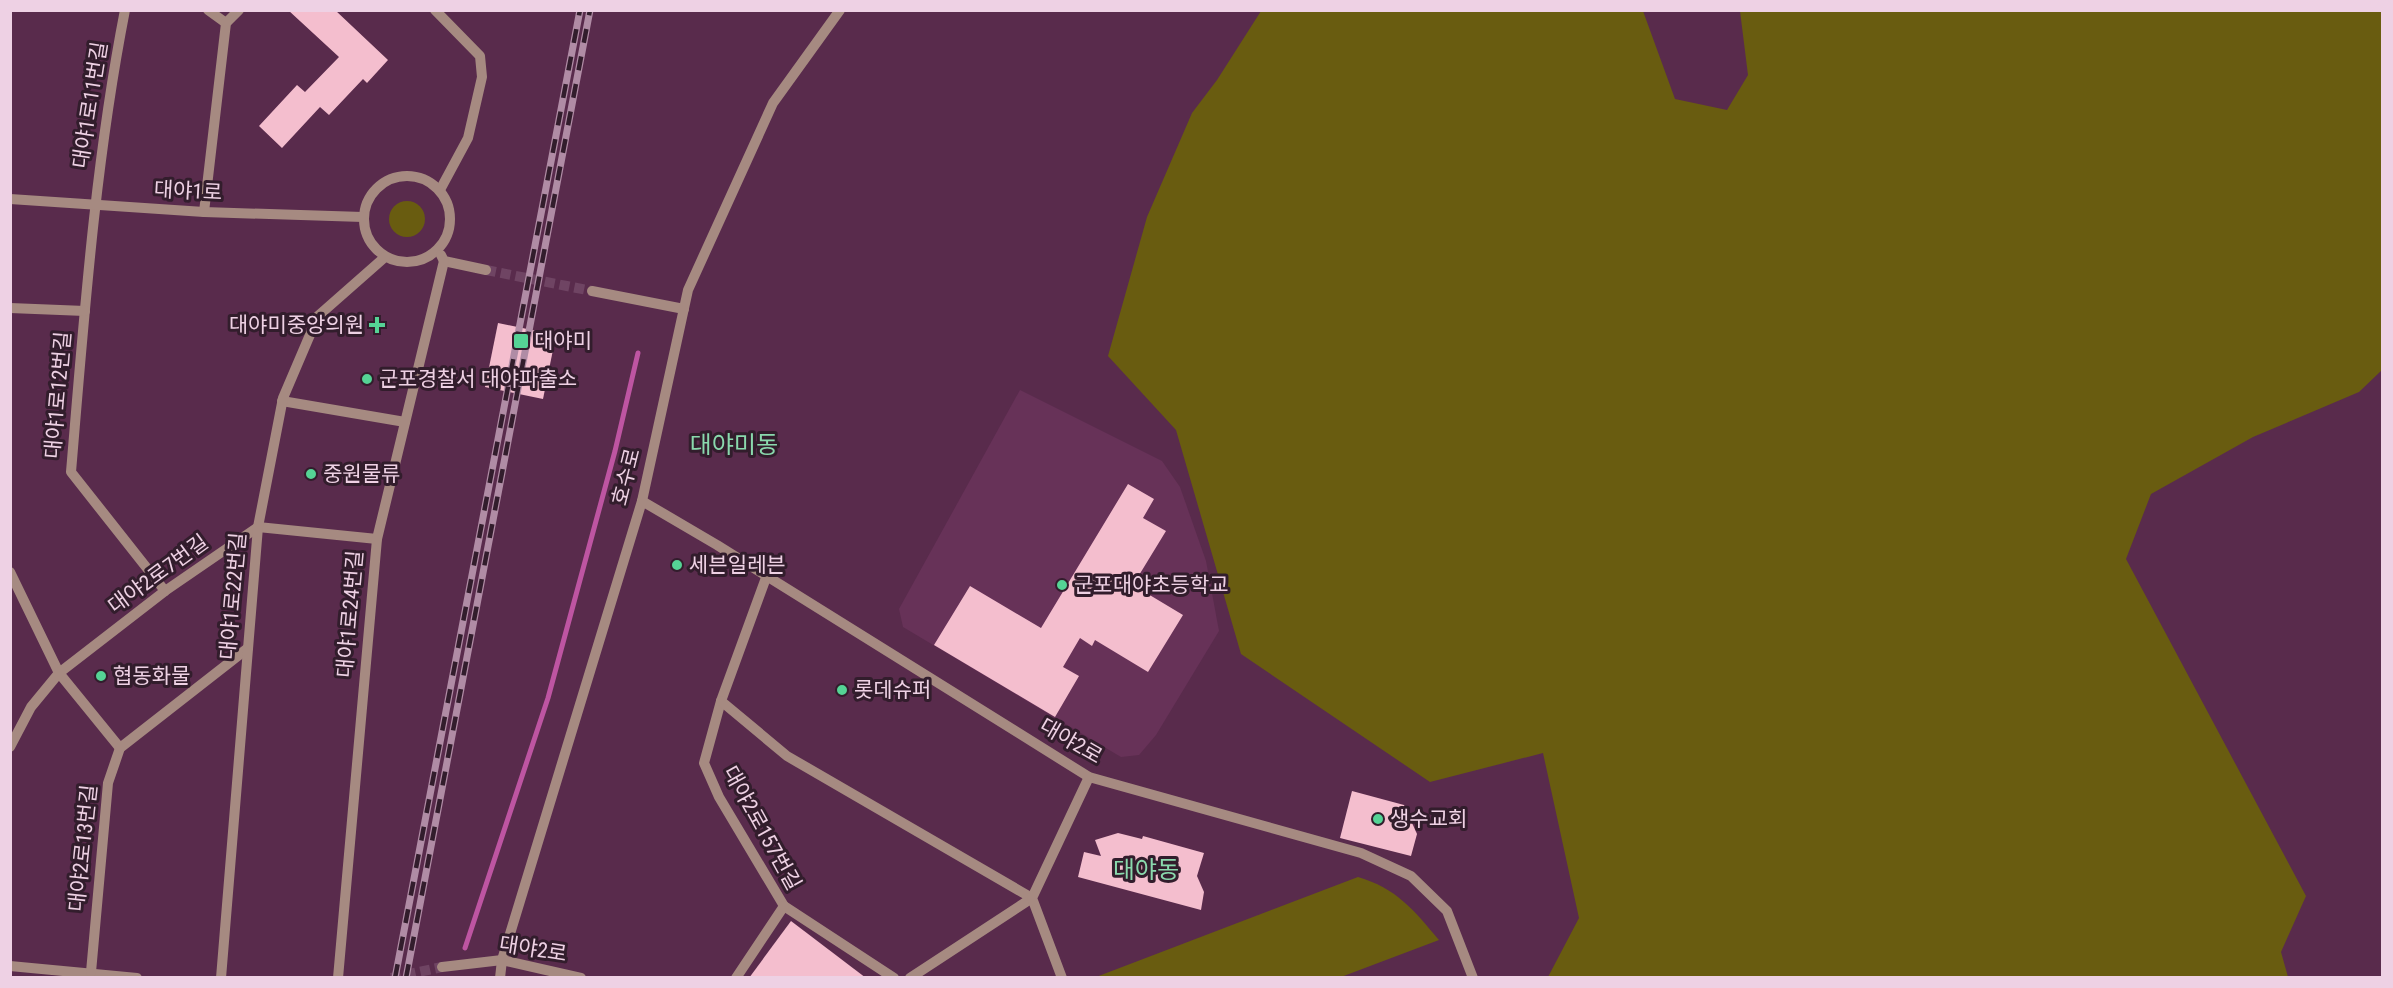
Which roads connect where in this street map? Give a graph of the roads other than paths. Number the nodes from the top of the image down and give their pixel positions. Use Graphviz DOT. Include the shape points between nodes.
graph roads {
  1 [pos="125,10"];
  2 [pos="208,10"];
  3 [pos="239,10"];
  4 [pos="435,10"];
  5 [pos="840,10"];
  6 [pos="226,23"];
  7 [pos="440,190"];
  8 [pos="10,199"];
  9 [pos="95,205"];
  10 [pos="204,212"];
  11 [pos="363,217"];
  12 [pos="437,250"];
  13 [pos="385,257"];
  14 [pos="444,261"];
  15 [pos="486,270"];
  16 [pos="592,291"];
  17 [pos="10,308"];
  18 [pos="684,309"];
  19 [pos="85,311"];
  20 [pos="282,401"];
  21 [pos="405,422"];
  22 [pos="642,501"];
  23 [pos="258,527"];
  24 [pos="376,539"];
  25 [pos="10,572"];
  26 [pos="767,575"];
  27 [pos="165,591"];
  28 [pos="248,648"];
  29 [pos="59,673"];
  30 [pos="721,701"];
  31 [pos="10,747"];
  32 [pos="120,748"];
  33 [pos="1089,777"];
  34 [pos="1032,898"];
  35 [pos="784,906"];
  36 [pos="502,960"];
  37 [pos="10,966"];
  38 [pos="442,967"];
  39 [pos="91,972"];
  40 [pos="137,978"];
  41 [pos="221,978"];
  42 [pos="338,978"];
  43 [pos="500,978"];
  44 [pos="581,978"];
  45 [pos="736,978"];
  46 [pos="894,978"];
  47 [pos="910,978"];
  48 [pos="1062,978"];
  49 [pos="1473,978"];
  1 -- 9 [label="street, 대야1로11번길"];
  2 -- 6 [label="street"];
  3 -- 6 [label="street"];
  4 -- 7 [label="street" via="480,56 482,77 468,138"];
  5 -- 18 [label="street, 호수로" via="772,103 688,290"];
  6 -- 10 [label="street"];
  7 -- 11 [label="street" via="426,179 410,175 393,178 378,186"];
  7 -- 12 [label="street" via="447,201 450,227"];
  8 -- 9 [label="street, 대야1로"];
  9 -- 10 [label="street, 대야1로"];
  9 -- 19 [label="street, 대야1로12번길"];
  10 -- 11 [label="street, 대야1로"];
  11 -- 13 [label="street" via="369,240"];
  12 -- 13 [label="street" via="412,262"];
  12 -- 14 [label="street"];
  13 -- 20 [label="street, 대야1로22번길" via="318,316"];
  14 -- 15 [label="street"];
  14 -- 21 [label="street, 대야1로24번길"];
  16 -- 18 [label="street"];
  17 -- 19 [label="street"];
  18 -- 22 [label="street, 호수로"];
  19 -- 27 [label="street, 대야1로12번길" via="71,472"];
  20 -- 21 [label="street"];
  20 -- 23 [label="street, 대야1로22번길"];
  21 -- 24 [label="street, 대야1로24번길"];
  22 -- 26 [label="street, 대야2로"];
  22 -- 36 [label="street, 호수로"];
  23 -- 24 [label="street"];
  23 -- 27 [label="street, 대야2로7번길"];
  23 -- 28 [label="street, 대야1로22번길"];
  24 -- 42 [label="street, 대야1로24번길"];
  25 -- 29 [label="street"];
  26 -- 30 [label="street, 대야2로157번길"];
  26 -- 33 [label="street, 대야2로"];
  27 -- 29 [label="street, 대야2로7번길"];
  28 -- 32 [label="street"];
  28 -- 41 [label="street, 대야1로22번길"];
  29 -- 31 [label="street, 대야2로7번길" via="31,707"];
  29 -- 32 [label="street"];
  30 -- 34 [label="street" via="787,756"];
  30 -- 35 [label="street, 대야2로157번길" via="704,763 719,798"];
  32 -- 39 [label="street, 대야2로13번길" via="108,783"];
  33 -- 34 [label="street"];
  33 -- 49 [label="street, 대야2로" via="1361,853 1411,876 1447,911"];
  34 -- 47 [label="street"];
  34 -- 48 [label="street"];
  35 -- 45 [label="street"];
  35 -- 46 [label="street, 대야2로157번길"];
  36 -- 38 [label="street, 대야2로"];
  36 -- 43 [label="street, 호수로"];
  36 -- 44 [label="street, 대야2로"];
  37 -- 39 [label="street"];
  39 -- 40 [label="street"];
}
